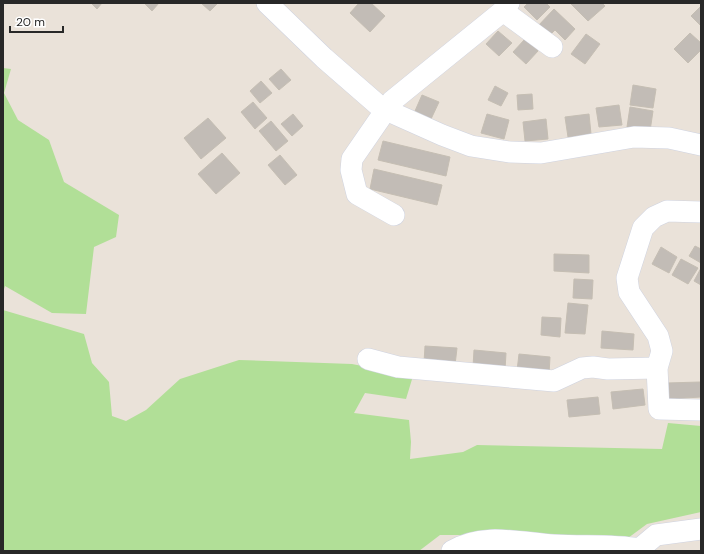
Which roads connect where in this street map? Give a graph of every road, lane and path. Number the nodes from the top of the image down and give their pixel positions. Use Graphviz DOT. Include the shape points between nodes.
graph roads {
  1 [pos="267,3"];
  2 [pos="506,7"];
  3 [pos="552,47"];
  4 [pos="386,110"];
  5 [pos="701,145"];
  6 [pos="701,212"];
  7 [pos="394,215"];
  8 [pos="368,359"];
  9 [pos="657,368"];
  10 [pos="701,410"];
  11 [pos="701,529"];
  12 [pos="638,550"];
  13 [pos="452,551"];
  1 -- 4 [label="street" via="324,58 378,106"];
  2 -- 3 [label="street"];
  2 -- 4 [label="street" via="392,101"];
  4 -- 5 [label="street" via="471,146 509,152 541,153 634,137 669,138"];
  4 -- 7 [label="street" via="352,159 351,170 357,194"];
  6 -- 9 [label="street" via="667,211 654,217 643,228 627,278 628,292 658,336 662,351"];
  8 -- 9 [label="street" via="398,367 554,381 582,368"];
  9 -- 10 [label="street" via="659,409"];
  11 -- 12 [label="street" via="656,535"];
  12 -- 13 [label="street" via="621,545 554,545 512,540 482,541"];
}
